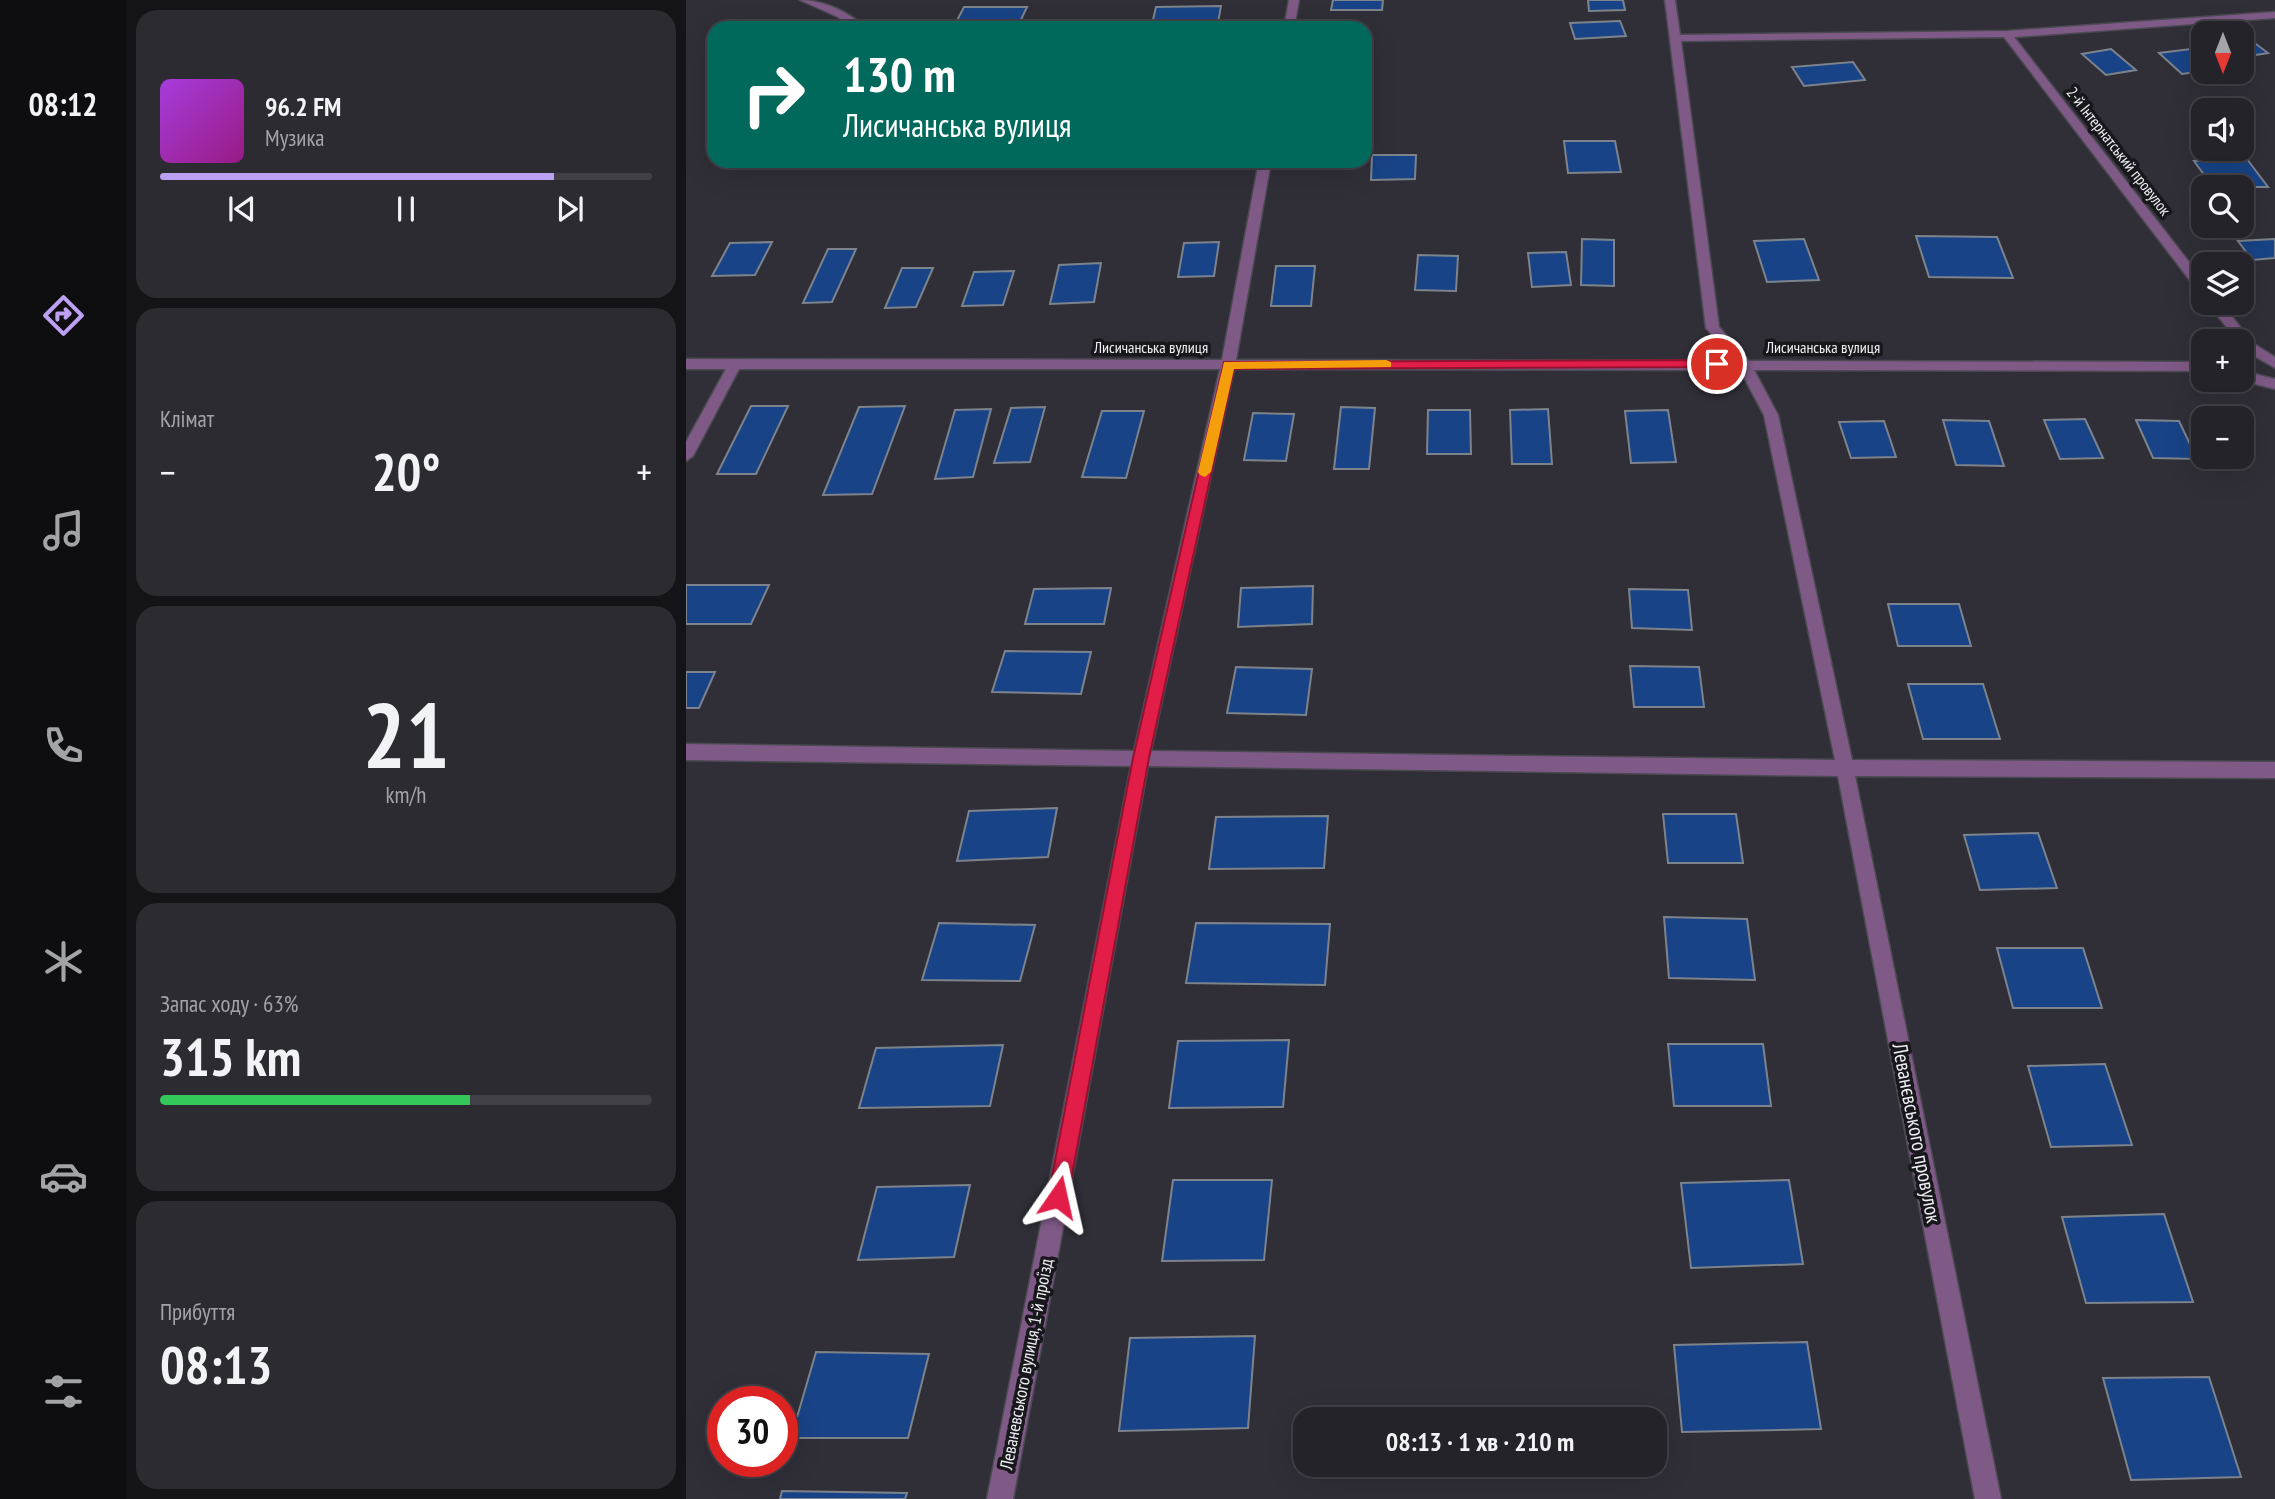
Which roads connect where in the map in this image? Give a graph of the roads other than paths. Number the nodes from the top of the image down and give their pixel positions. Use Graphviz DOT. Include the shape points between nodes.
graph roads {
  1 [pos="805,0"];
  2 [pos="1294,0"];
  3 [pos="1670,0"];
  4 [pos="2275,15"];
  5 [pos="851,21"];
  6 [pos="1290,21"];
  7 [pos="2007,34"];
  8 [pos="1676,38"];
  9 [pos="1264,168"];
  10 [pos="2191,272"];
  11 [pos="2224,315"];
  12 [pos="686,363"];
  13 [pos="2275,363"];
  14 [pos="735,364"];
  15 [pos="1744,364"];
  16 [pos="1228,365"];
  17 [pos="2191,366"];
  18 [pos="2254,379"];
  19 [pos="2275,384"];
  20 [pos="686,456"];
  21 [pos="686,752"];
  22 [pos="1141,758"];
  23 [pos="1845,768"];
  24 [pos="2275,770"];
  25 [pos="1000,1499"];
  26 [pos="1989,1499"];
  1 -- 5 [label="street"];
  2 -- 6 [label="street"];
  3 -- 8 [label="street, Леванєвського провулок"];
  4 -- 7 [label="street"];
  7 -- 8 [label="street"];
  7 -- 10 [label="street, 2-й Інтернатський провулок"];
  8 -- 15 [label="street, Леванєвського провулок" via="1713,328"];
  9 -- 16 [label="street, Леваневського вулиця, 1-й проїзд"];
  11 -- 13 [label="street" via="2249,347"];
  12 -- 14 [label="street, Лисичанська вулиця"];
  14 -- 16 [label="street, Лисичанська вулиця"];
  14 -- 20 [label="street"];
  15 -- 16 [label="street, Лисичанська вулиця"];
  15 -- 17 [label="street, Лисичанська вулиця"];
  15 -- 23 [label="street, Леванєвського провулок" via="1771,415"];
  16 -- 22 [label="street, Леваневського вулиця, 1-й проїзд"];
  18 -- 19 [label="street"];
  21 -- 22 [label="street"];
  22 -- 23 [label="street"];
  22 -- 25 [label="street, Леваневського вулиця, 1-й проїзд"];
  23 -- 24 [label="street"];
  23 -- 26 [label="street, Леванєвського провулок"];
}
